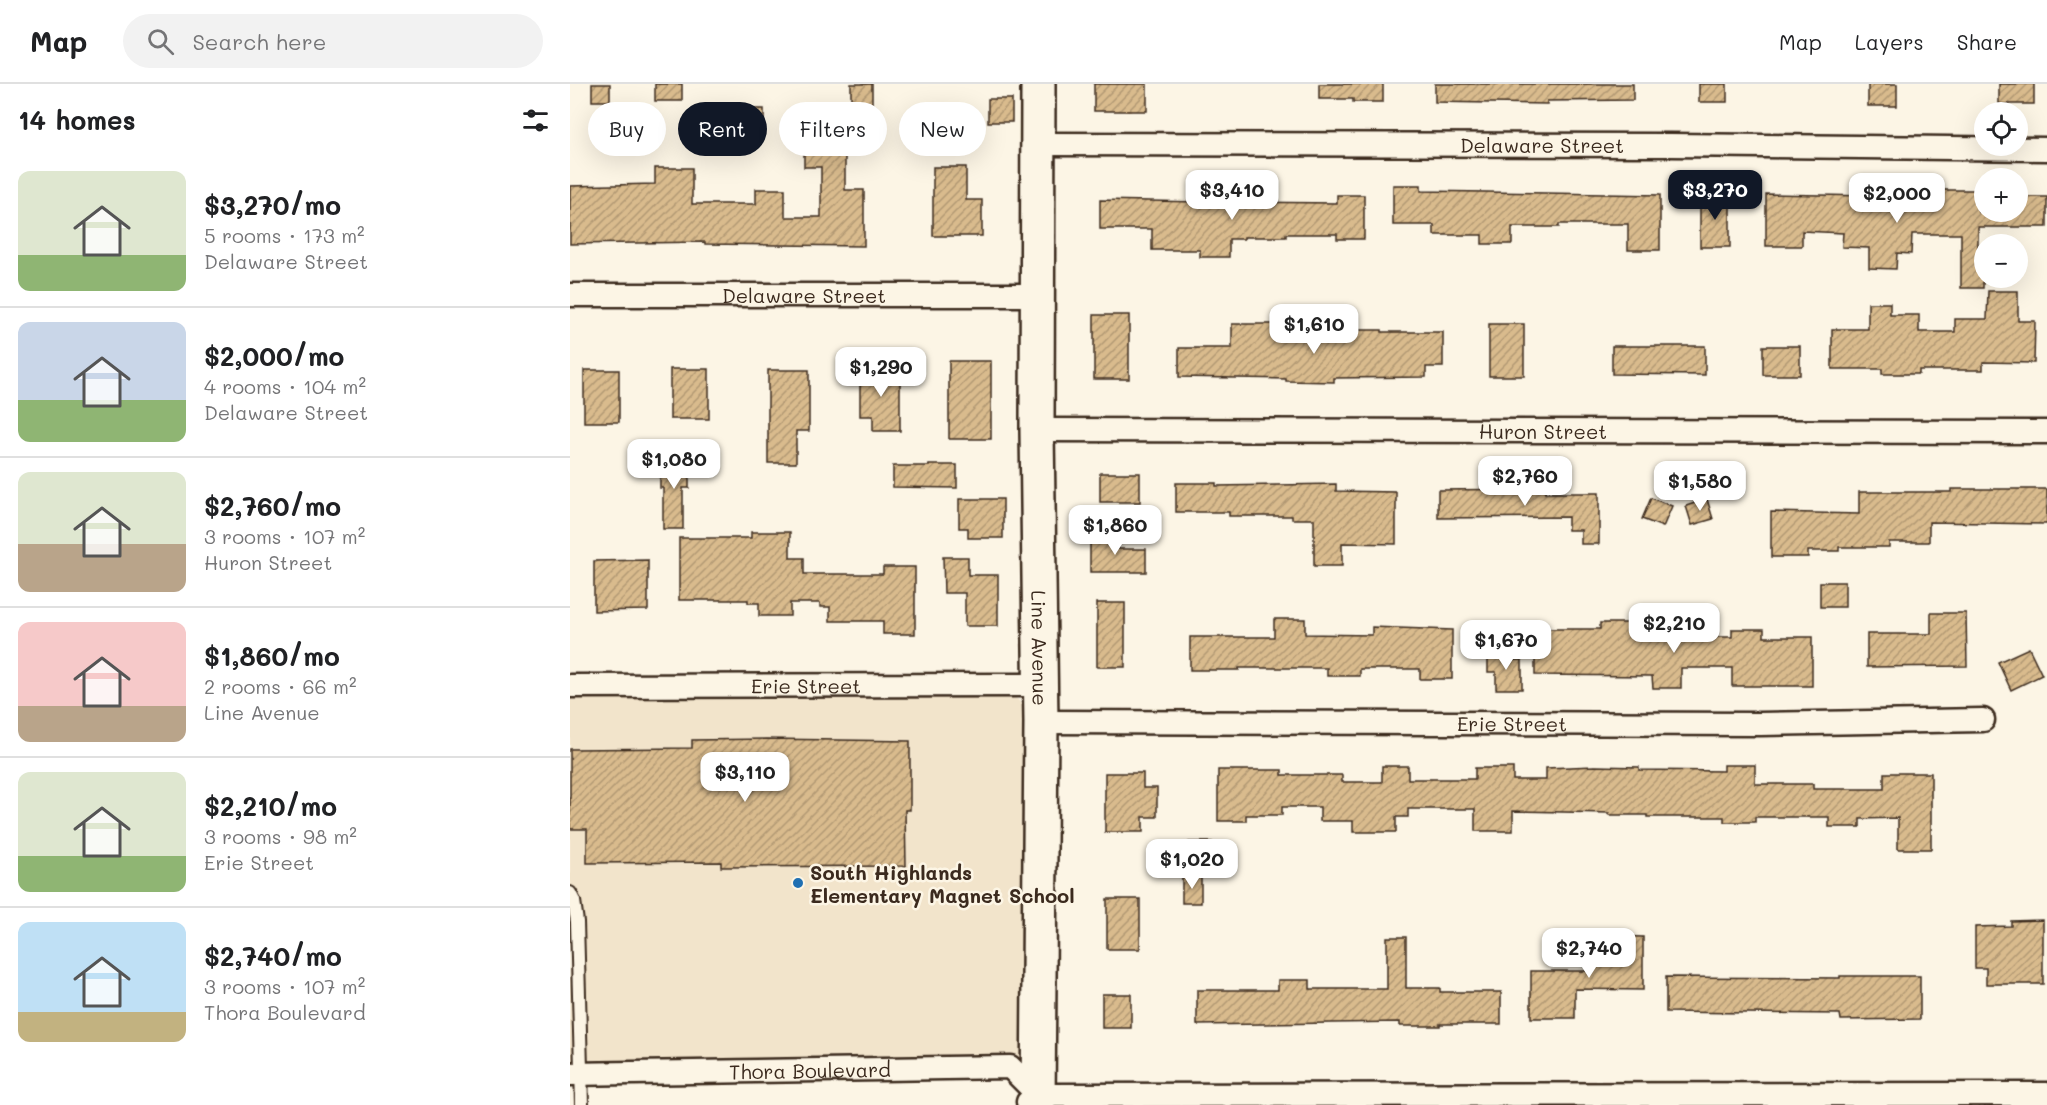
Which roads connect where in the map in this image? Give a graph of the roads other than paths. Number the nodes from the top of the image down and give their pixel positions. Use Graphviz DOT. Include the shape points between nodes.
graph roads {
  1 [pos="1038,84"];
  2 [pos="1038,144"];
  3 [pos="2047,149"];
  4 [pos="570,295"];
  5 [pos="1038,295"];
  6 [pos="1037,430"];
  7 [pos="2047,432"];
  8 [pos="1040,685"];
  9 [pos="570,686"];
  10 [pos="1983,720"];
  11 [pos="1041,722"];
  12 [pos="570,893"];
  13 [pos="575,1074"];
  14 [pos="2047,1094"];
  15 [pos="1033,1102"];
  16 [pos="582,1105"];
  1 -- 2 [label="main road, Line Avenue"];
  2 -- 3 [label="street, Delaware Street"];
  2 -- 5 [label="main road, Line Avenue"];
  4 -- 5 [label="street, Delaware Street"];
  5 -- 6 [label="main road, Line Avenue"];
  6 -- 7 [label="street, Huron Street"];
  6 -- 8 [label="main road, Line Avenue"];
  8 -- 9 [label="street, Erie Street"];
  8 -- 11 [label="main road, Line Avenue"];
  10 -- 11 [label="street, Erie Street" via="1760,724"];
  11 -- 15 [label="main road, Line Avenue"];
  12 -- 13 [label="lane" via="577,922"];
  13 -- 15 [label="street, Thora Boulevard" via="1010,1067"];
  13 -- 16 [label="lane"];
  14 -- 15 [label="street"];
}
